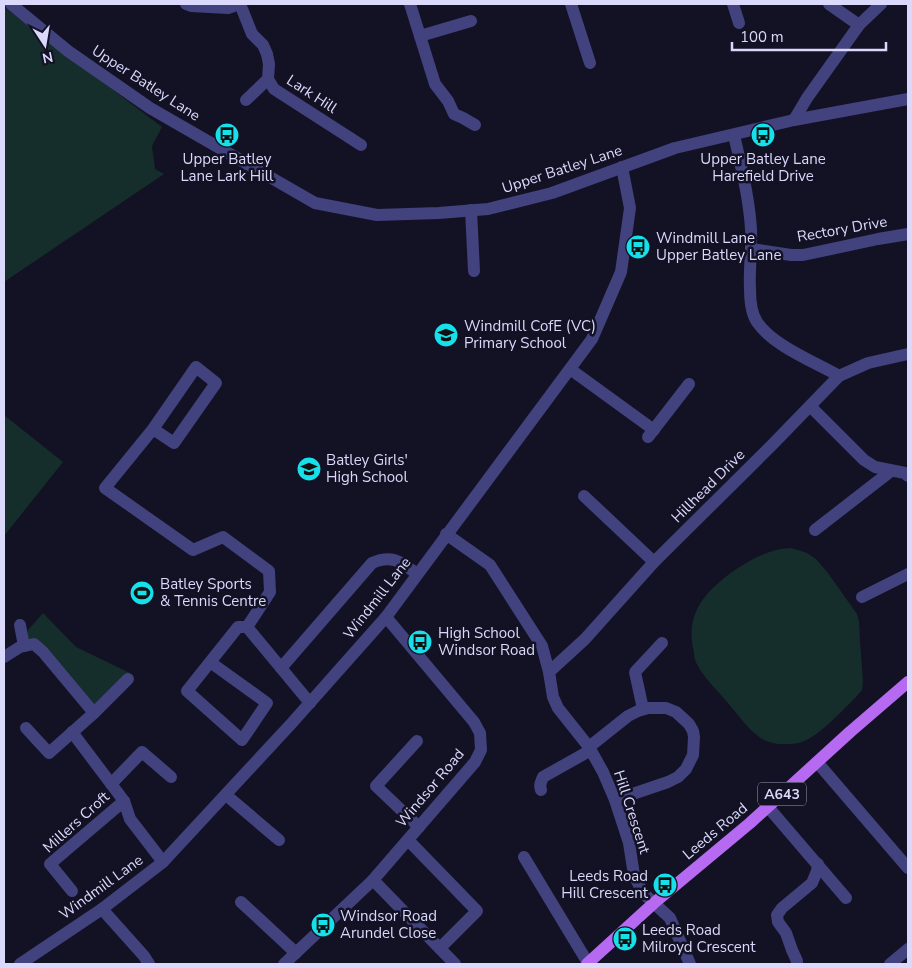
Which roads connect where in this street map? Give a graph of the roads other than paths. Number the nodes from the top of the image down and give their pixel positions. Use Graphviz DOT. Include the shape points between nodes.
graph roads {
  1 [pos="11,4"];
  2 [pos="186,4"];
  3 [pos="240,4"];
  4 [pos="410,4"];
  5 [pos="571,4"];
  6 [pos="733,4"];
  7 [pos="829,4"];
  8 [pos="881,4"];
  9 [pos="471,21"];
  10 [pos="739,23"];
  11 [pos="859,25"];
  12 [pos="420,36"];
  13 [pos="590,63"];
  14 [pos="268,79"];
  15 [pos="908,99"];
  16 [pos="246,100"];
  17 [pos="794,120"];
  18 [pos="475,125"];
  19 [pos="734,135"];
  20 [pos="362,146"];
  21 [pos="622,167"];
  22 [pos="471,210"];
  23 [pos="908,234"];
  24 [pos="752,249"];
  25 [pos="474,271"];
  26 [pos="908,354"];
  27 [pos="570,369"];
  28 [pos="839,376"];
  29 [pos="689,383"];
  30 [pos="810,406"];
  31 [pos="153,429"];
  32 [pos="891,471"];
  33 [pos="908,476"];
  34 [pos="584,496"];
  35 [pos="815,530"];
  36 [pos="446,534"];
  37 [pos="654,562"];
  38 [pos="417,574"];
  39 [pos="908,574"];
  40 [pos="862,597"];
  41 [pos="386,617"];
  42 [pos="20,625"];
  43 [pos="247,627"];
  44 [pos="662,643"];
  45 [pos="24,646"];
  46 [pos="4,657"];
  47 [pos="210,662"];
  48 [pos="281,668"];
  49 [pos="549,672"];
  50 [pos="128,679"];
  51 [pos="908,682"];
  52 [pos="310,703"];
  53 [pos="643,709"];
  54 [pos="94,713"];
  55 [pos="26,728"];
  56 [pos="72,732"];
  57 [pos="417,741"];
  58 [pos="590,749"];
  59 [pos="817,762"];
  60 [pos="171,777"];
  61 [pos="111,784"];
  62 [pos="541,790"];
  63 [pos="226,794"];
  64 [pos="615,800"];
  65 [pos="124,801"];
  66 [pos="768,807"];
  67 [pos="419,827"];
  68 [pos="279,840"];
  69 [pos="408,840"];
  70 [pos="524,857"];
  71 [pos="163,862"];
  72 [pos="818,864"];
  73 [pos="907,865"];
  74 [pos="374,880"];
  75 [pos="72,891"];
  76 [pos="846,898"];
  77 [pos="242,902"];
  78 [pos="654,903"];
  79 [pos="102,909"];
  80 [pos="440,948"];
  81 [pos="908,949"];
  82 [pos="296,954"];
  83 [pos="20,964"];
  84 [pos="149,964"];
  85 [pos="284,964"];
  86 [pos="455,964"];
  87 [pos="588,964"];
  88 [pos="690,964"];
  89 [pos="797,964"];
  90 [pos="890,964"];
  1 -- 22 [label="street, Upper Batley Lane" via="68,51 150,108 315,202 377,215"];
  2 -- 3 [label="street" via="228,8"];
  3 -- 14 [label="street, Lark Hill" via="252,34 267,54"];
  4 -- 12 [label="street"];
  5 -- 13 [label="street"];
  6 -- 10 [label="street"];
  7 -- 11 [label="street"];
  8 -- 11 [label="street"];
  9 -- 12 [label="street"];
  11 -- 17 [label="street"];
  12 -- 18 [label="street" via="435,84 454,114"];
  14 -- 16 [label="street"];
  14 -- 20 [label="street, Lark Hill" via="274,89"];
  15 -- 17 [label="street, Upper Batley Lane"];
  17 -- 19 [label="street, Upper Batley Lane"];
  19 -- 21 [label="street, Upper Batley Lane" via="675,148"];
  19 -- 24 [label="street" via="749,203"];
  21 -- 22 [label="street, Upper Batley Lane" via="552,193 488,209"];
  21 -- 27 [label="street, Windmill Lane" via="630,208 620,272 592,339"];
  22 -- 25 [label="street"];
  23 -- 24 [label="street, Rectory Drive" via="803,255"];
  24 -- 28 [label="street" via="749,284 756,321 782,345"];
  26 -- 28 [label="street, Hillhead Drive" via="868,363"];
  27 -- 29 [label="street" via="651,433"];
  27 -- 36 [label="street, Windmill Lane"];
  28 -- 30 [label="street, Hillhead Drive"];
  30 -- 32 [label="street" via="864,460 875,468"];
  30 -- 37 [label="street, Hillhead Drive"];
  31 -- 31 [label="street" via="196,367 216,383 174,443"];
  31 -- 43 [label="street" via="105,488 193,550 223,537 269,571 270,592"];
  32 -- 33 [label="street"];
  32 -- 35 [label="street"];
  34 -- 37 [label="street"];
  36 -- 38 [label="street, Windmill Lane"];
  36 -- 49 [label="street" via="490,565 542,646"];
  37 -- 49 [label="street, Hillhead Drive" via="585,639"];
  38 -- 41 [label="street, Windmill Lane"];
  38 -- 48 [label="street" via="392,559 372,563"];
  39 -- 40 [label="street"];
  41 -- 52 [label="street, Windmill Lane"];
  41 -- 67 [label="street, Windsor Road" via="480,733 481,750 475,762"];
  42 -- 45 [label="street"];
  43 -- 47 [label="street" via="238,627"];
  43 -- 48 [label="street"];
  44 -- 53 [label="street" via="635,672"];
  45 -- 46 [label="street"];
  45 -- 54 [label="street" via="34,644 43,652"];
  47 -- 47 [label="street" via="187,691 242,740 267,703"];
  48 -- 52 [label="street"];
  49 -- 58 [label="street, Hill Crescent" via="558,708"];
  50 -- 54 [label="street"];
  51 -- 59 [label="main road, Leeds Road / A643"];
  52 -- 63 [label="street, Windmill Lane"];
  53 -- 58 [label="street" via="628,716"];
  53 -- 64 [label="street" via="666,708 689,724 694,738 692,755 678,777"];
  54 -- 56 [label="street"];
  55 -- 56 [label="street" via="49,753"];
  56 -- 61 [label="street, Millers Croft"];
  57 -- 67 [label="street" via="376,786"];
  58 -- 62 [label="street" via="544,777 540,782"];
  58 -- 64 [label="street, Hill Crescent"];
  59 -- 66 [label="main road, Leeds Road / A643"];
  59 -- 73 [label="street"];
  60 -- 61 [label="street, Millers Croft" via="142,752"];
  61 -- 65 [label="street, Millers Croft"];
  63 -- 68 [label="street"];
  63 -- 71 [label="street, Windmill Lane"];
  64 -- 78 [label="street, Hill Crescent" via="629,843 634,875 643,893"];
  65 -- 71 [label="street, Millers Croft" via="130,819"];
  65 -- 75 [label="street, Millers Croft" via="50,864"];
  66 -- 72 [label="street"];
  66 -- 78 [label="main road, Leeds Road / A643"];
  67 -- 69 [label="street, Windsor Road"];
  69 -- 74 [label="street, Windsor Road"];
  69 -- 80 [label="street" via="478,911"];
  70 -- 87 [label="street"];
  71 -- 79 [label="street, Windmill Lane"];
  72 -- 76 [label="street"];
  72 -- 89 [label="street" via="812,883 777,914"];
  74 -- 80 [label="street"];
  74 -- 82 [label="street, Windsor Road"];
  77 -- 82 [label="street"];
  78 -- 87 [label="main road, Leeds Road / A643"];
  78 -- 88 [label="street, Hill Crescent" via="670,918"];
  79 -- 83 [label="street, Windmill Lane"];
  79 -- 84 [label="street"];
  80 -- 86 [label="street"];
  81 -- 90 [label="street"];
  82 -- 85 [label="street, Windsor Road"];
}
